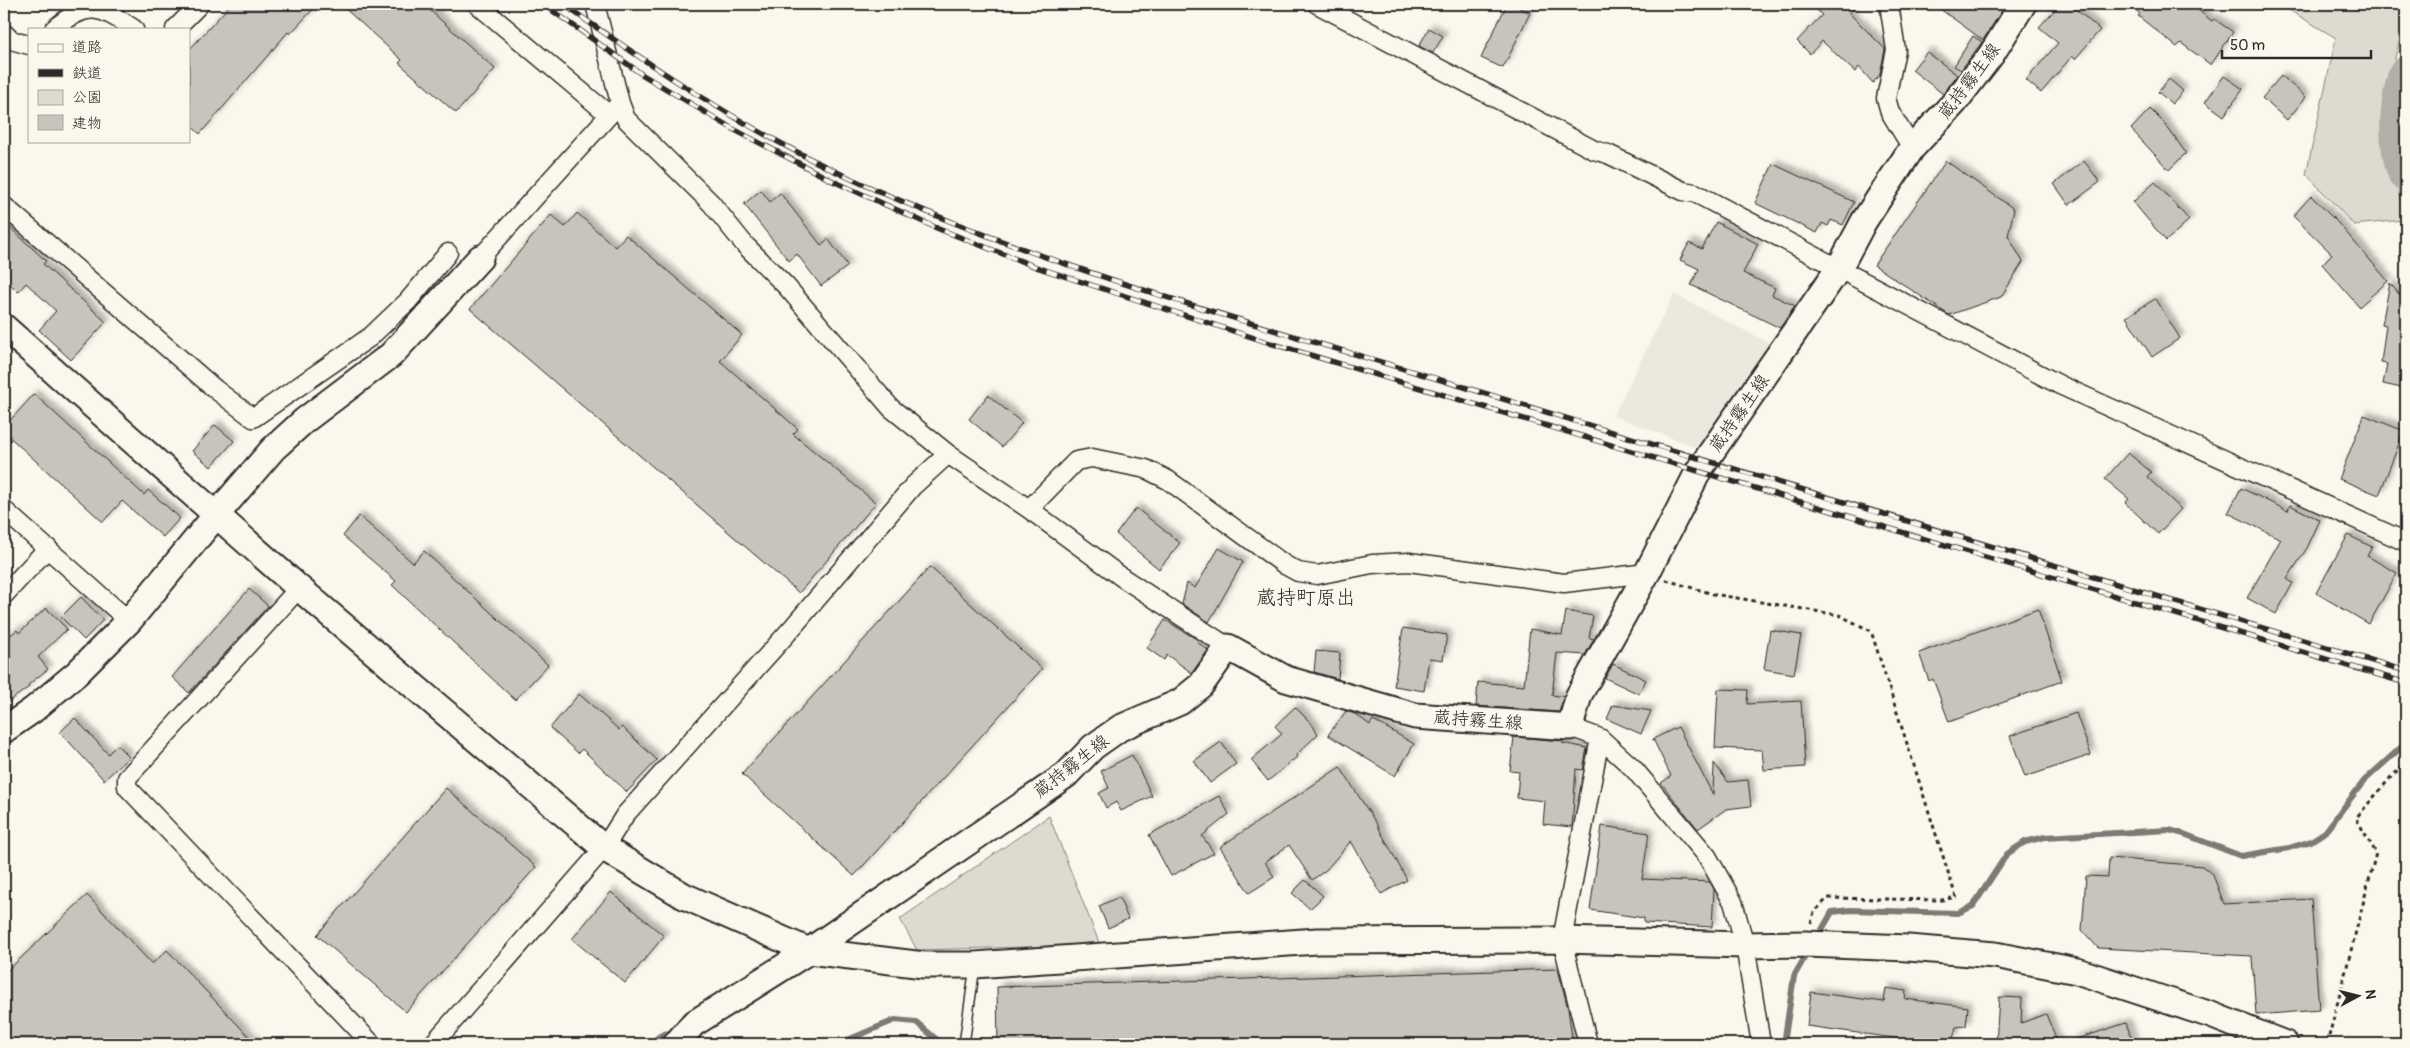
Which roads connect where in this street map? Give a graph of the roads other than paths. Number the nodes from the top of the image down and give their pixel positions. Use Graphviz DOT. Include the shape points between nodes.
graph roads {
  1 [pos="200,4"];
  2 [pos="477,4"];
  3 [pos="1317,4"];
  4 [pos="1889,4"];
  5 [pos="2023,4"];
  6 [pos="599,6"];
  7 [pos="55,28"];
  8 [pos="132,28"];
  9 [pos="177,28"];
  10 [pos="4,33"];
  11 [pos="28,45"];
  12 [pos="614,108"];
  13 [pos="1912,148"];
  14 [pos="4,206"];
  15 [pos="448,253"];
  16 [pos="480,258"];
  17 [pos="1839,268"];
  18 [pos="4,327"];
  19 [pos="948,454"];
  20 [pos="1029,509"];
  21 [pos="4,510"];
  22 [pos="217,514"];
  23 [pos="2406,542"];
  24 [pos="48,548"];
  25 [pos="1647,573"];
  26 [pos="299,588"];
  27 [pos="4,594"];
  28 [pos="129,621"];
  29 [pos="1228,647"];
  30 [pos="1570,727"];
  31 [pos="4,730"];
  32 [pos="1600,738"];
  33 [pos="604,848"];
  34 [pos="1562,940"];
  35 [pos="1745,945"];
  36 [pos="809,951"];
  37 [pos="975,965"];
  38 [pos="2279,1043"];
  39 [pos="372,1044"];
  40 [pos="433,1044"];
  41 [pos="676,1044"];
  42 [pos="964,1044"];
  43 [pos="1588,1044"];
  44 [pos="1761,1044"];
  1 -- 9 [label="street"];
  2 -- 12 [label="street"];
  3 -- 17 [label="street" via="1594,150 1683,191 1695,193"];
  4 -- 13 [label="street" via="1896,50 1886,98 1890,112"];
  5 -- 13 [label="street, 蔵持霧生線" via="1991,55 1955,102"];
  6 -- 12 [label="street"];
  7 -- 8 [label="street" via="82,10 97,8"];
  10 -- 11 [label="street" via="11,40"];
  12 -- 16 [label="street"];
  12 -- 19 [label="street" via="711,203 891,408"];
  13 -- 17 [label="street, 蔵持霧生線" via="1864,221"];
  14 -- 15 [label="street" via="215,389 253,418 370,337 408,301"];
  16 -- 22 [label="street" via="391,355 273,449"];
  17 -- 23 [label="street" via="2060,385"];
  17 -- 25 [label="street, 蔵持霧生線" via="1699,470"];
  18 -- 22 [label="street"];
  19 -- 20 [label="street"];
  19 -- 33 [label="street" via="913,486 625,815"];
  20 -- 25 [label="street" via="1066,468 1076,461 1092,458 1154,472 1285,566 1308,575 1398,562 1564,584"];
  20 -- 29 [label="street" via="1123,578"];
  21 -- 24 [label="street"];
  22 -- 26 [label="street"];
  22 -- 28 [label="street"];
  24 -- 27 [label="street"];
  24 -- 28 [label="street"];
  25 -- 30 [label="street, 蔵持霧生線" via="1579,695"];
  26 -- 33 [label="street"];
  26 -- 39 [label="street" via="127,778 127,787"];
  28 -- 31 [label="street" via="77,673"];
  29 -- 30 [label="street, 蔵持霧生線" via="1286,679 1415,716"];
  29 -- 36 [label="street, 蔵持霧生線" via="1201,685 1180,702 1120,728 1093,747 1066,775"];
  30 -- 32 [label="street"];
  32 -- 34 [label="street"];
  32 -- 35 [label="street" via="1633,768 1708,856 1733,902"];
  33 -- 36 [label="street" via="684,896"];
  33 -- 40 [label="street"];
  34 -- 35 [label="street"];
  34 -- 37 [label="street" via="1317,941"];
  34 -- 43 [label="street"];
  35 -- 38 [label="street" via="1843,945 1995,955 2077,971 2211,1015"];
  35 -- 44 [label="street"];
  36 -- 37 [label="street" via="924,965"];
  36 -- 41 [label="street, 蔵持霧生線" via="693,1024"];
  37 -- 42 [label="lane"];
}
